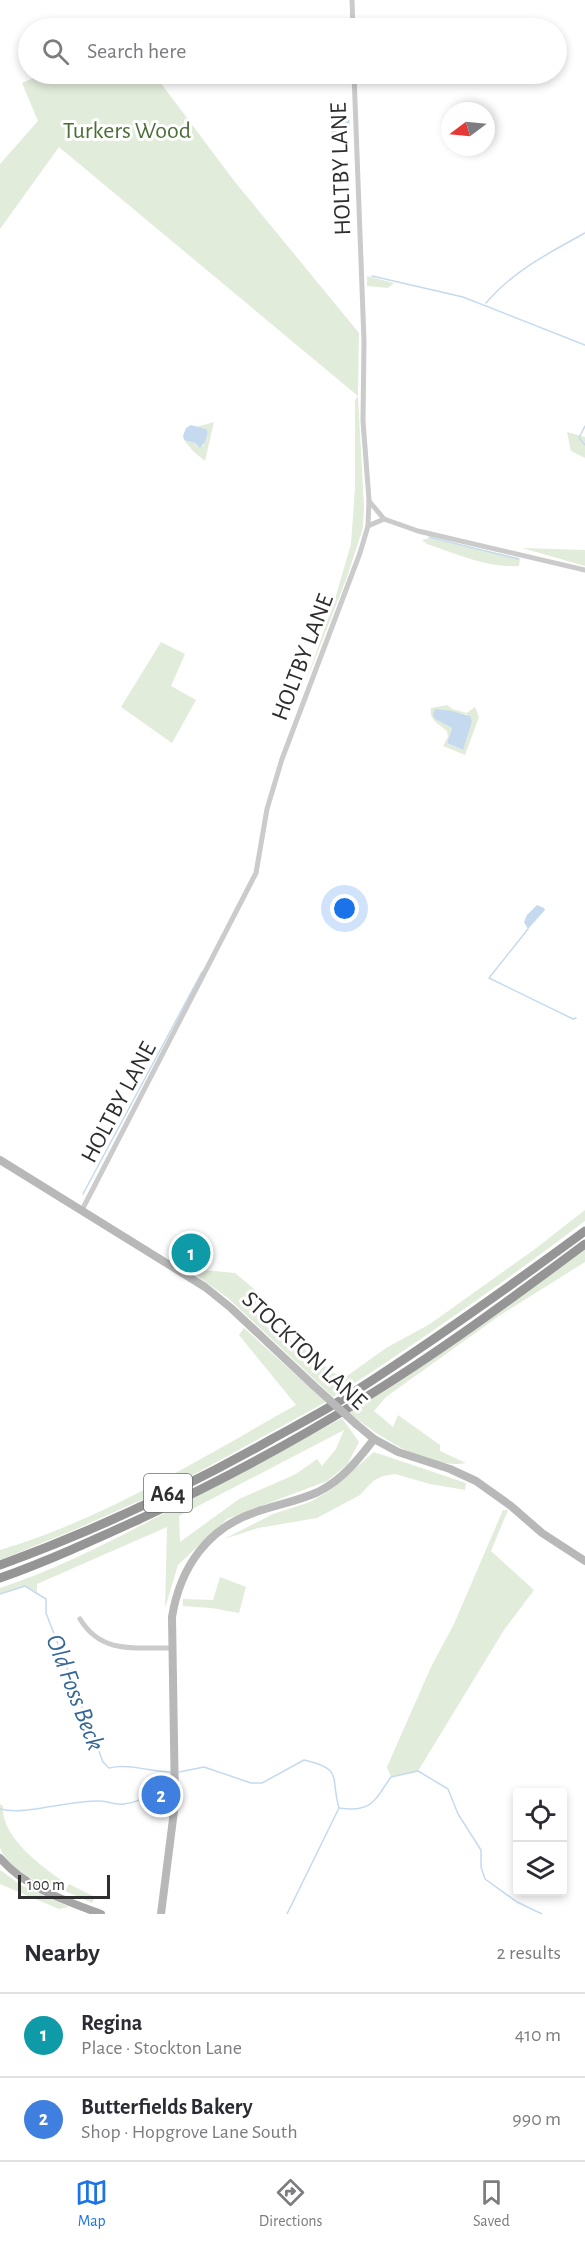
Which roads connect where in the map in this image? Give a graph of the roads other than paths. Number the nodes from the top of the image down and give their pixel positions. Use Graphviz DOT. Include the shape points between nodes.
graph roads {
  1 [pos="352,0"];
  2 [pos="353,18"];
  3 [pos="354,84"];
  4 [pos="369,500"];
  5 [pos="384,519"];
  6 [pos="368,526"];
  7 [pos="585,570"];
  8 [pos="0,1160"];
  9 [pos="82,1210"];
  10 [pos="585,1231"];
  11 [pos="585,1244"];
  12 [pos="374,1439"];
  13 [pos="585,1561"];
  14 [pos="0,1565"];
  15 [pos="0,1578"];
  16 [pos="80,1618"];
  17 [pos="172,1648"];
  18 [pos="0,1858"];
  19 [pos="0,1866"];
  20 [pos="11,1870"];
  21 [pos="101,1914"];
  22 [pos="161,1914"];
  1 -- 2 [label="street"];
  3 -- 4 [label="street, HOLTBY LANE" via="364,341 363,431"];
  4 -- 5 [label="street"];
  4 -- 6 [label="street, HOLTBY LANE"];
  5 -- 6 [label="street"];
  5 -- 7 [label="street" via="418,531"];
  6 -- 9 [label="street, HOLTBY LANE" via="282,759 267,809 256,873"];
  8 -- 9 [label="street, STOCKTON LANE"];
  9 -- 12 [label="street, STOCKTON LANE, bridge" via="205,1287"];
  10 -- 14 [label="highway, A64" via="448,1330 300,1424 169,1493"];
  11 -- 15 [label="highway, A64" via="456,1338 305,1434 114,1531"];
  12 -- 13 [label="street, STOCKTON LANE" via="476,1481"];
  12 -- 17 [label="street" via="333,1484 307,1497 237,1520 208,1539 192,1559 178,1590 172,1617"];
  16 -- 17 [label="street" via="92,1635 107,1644"];
  17 -- 22 [label="street" via="175,1803"];
  18 -- 20 [label="main road"];
  19 -- 20 [label="main road"];
  20 -- 21 [label="main road" via="29,1884"];
}
